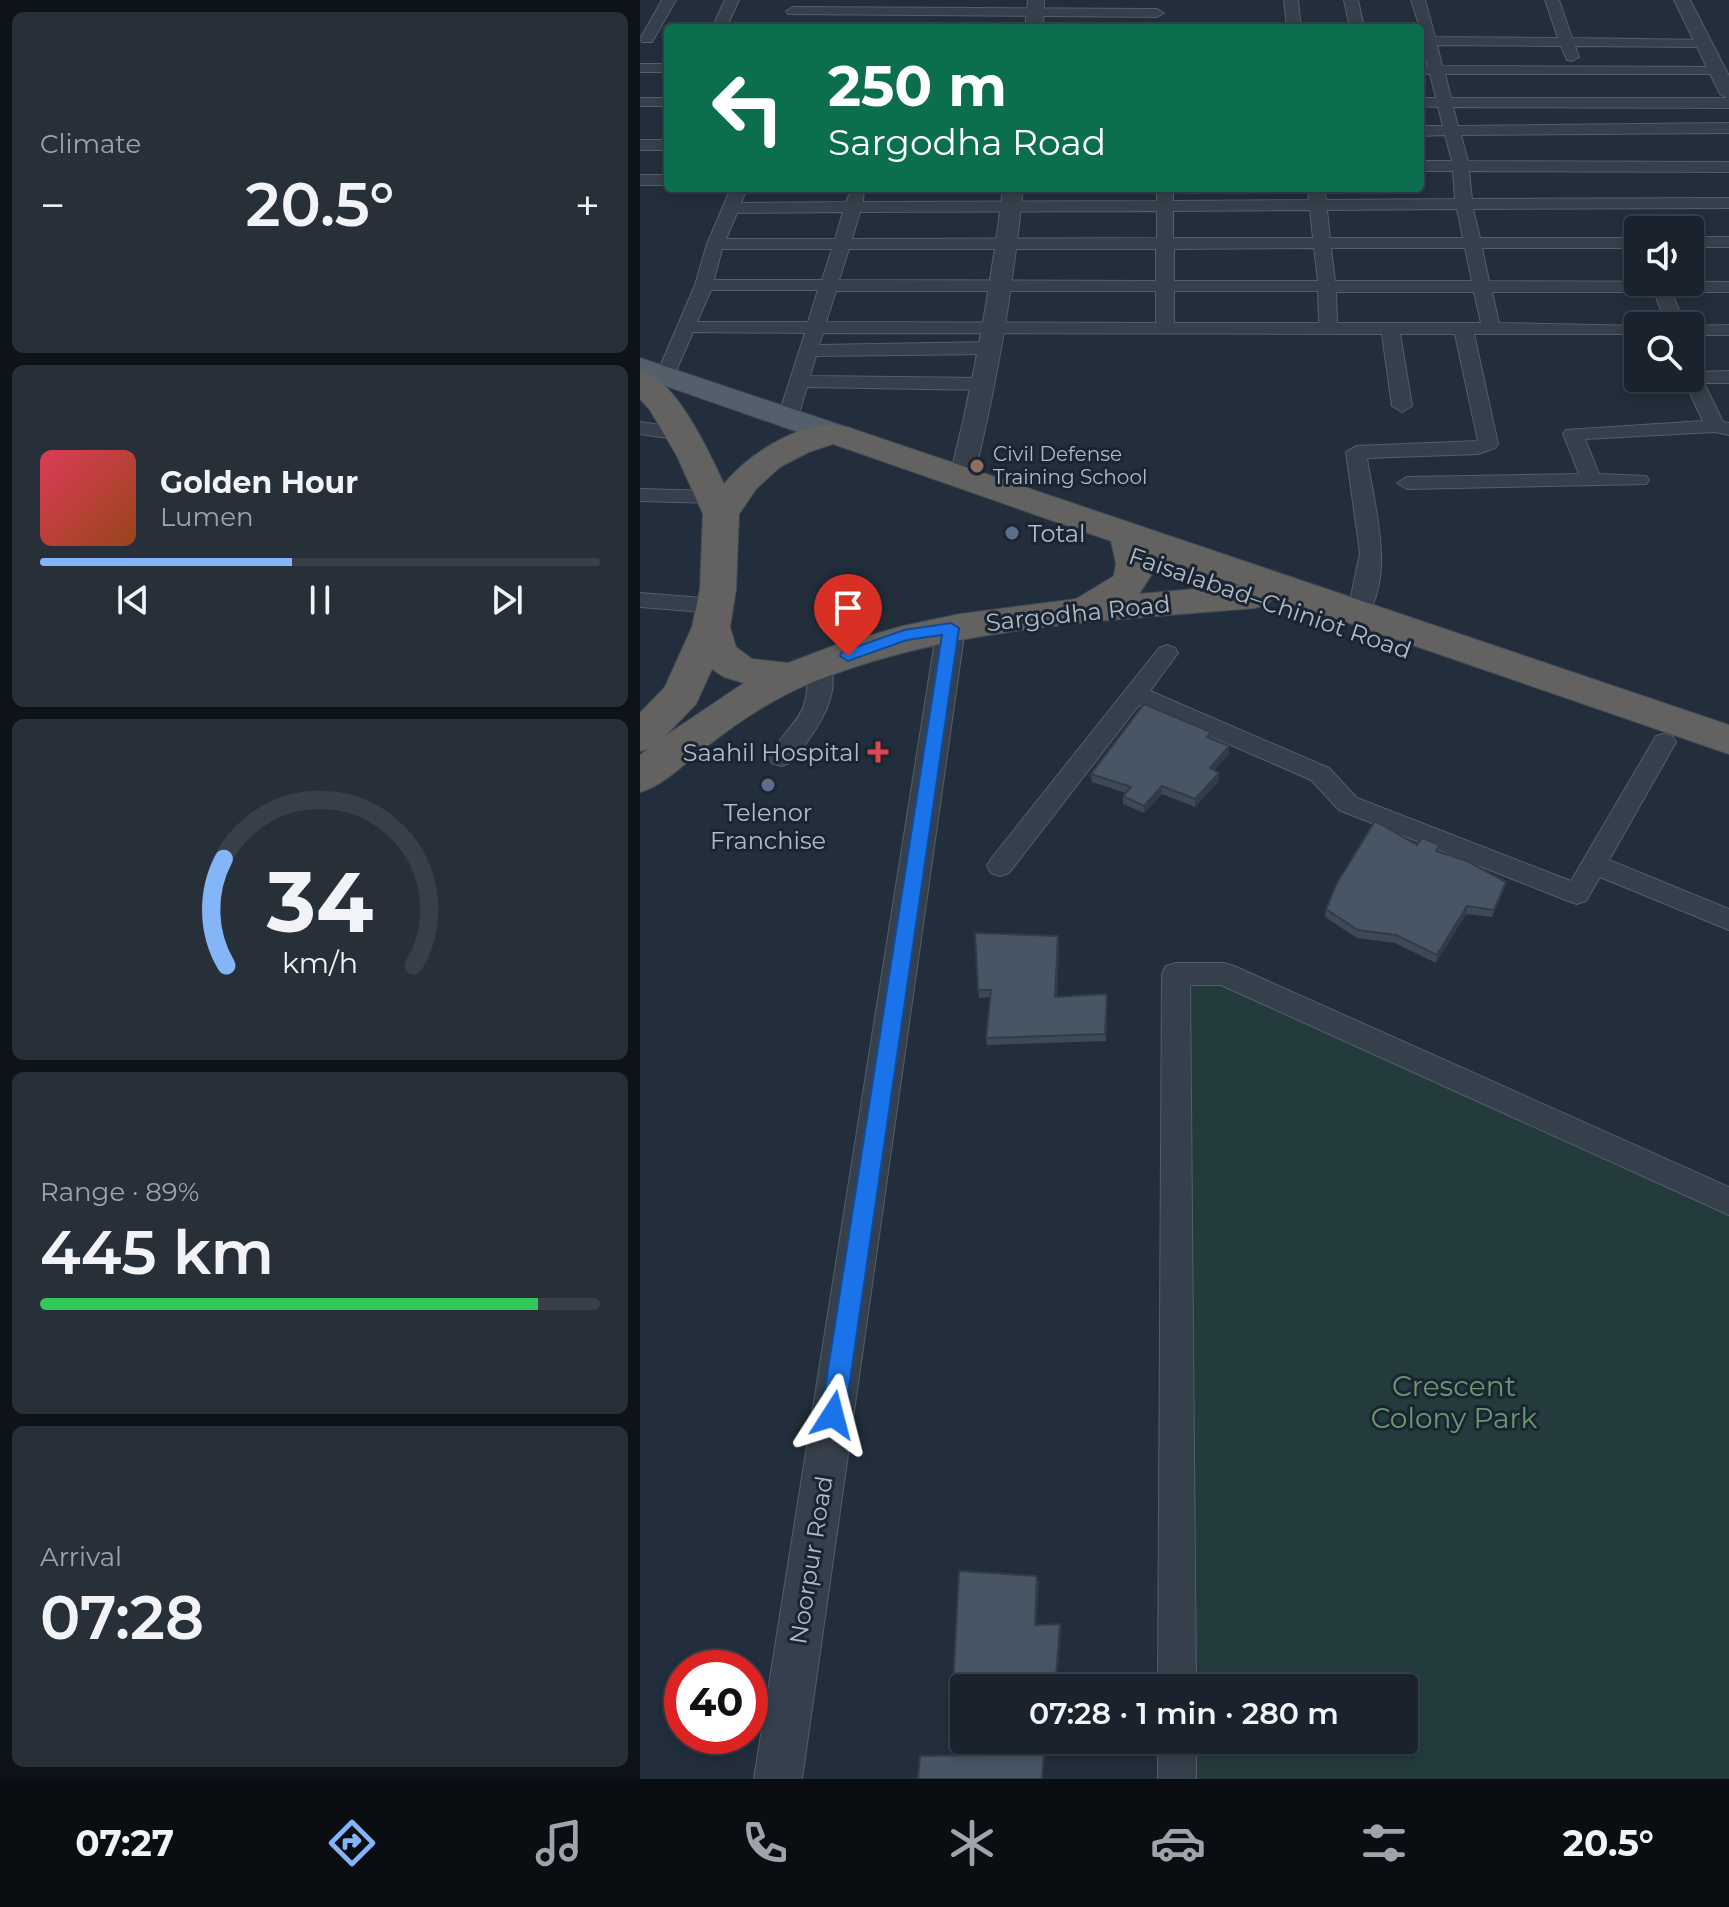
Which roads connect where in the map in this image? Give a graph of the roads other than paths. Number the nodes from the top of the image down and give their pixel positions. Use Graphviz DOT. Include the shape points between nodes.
graph roads {
  1 [pos="669,0"];
  2 [pos="732,0"];
  3 [pos="1291,0"];
  4 [pos="1351,0"];
  5 [pos="1418,0"];
  6 [pos="1552,0"];
  7 [pos="1687,2"];
  8 [pos="795,6"];
  9 [pos="855,12"];
  10 [pos="1035,13"];
  11 [pos="1157,14"];
  12 [pos="721,24"];
  13 [pos="851,24"];
  14 [pos="1294,24"];
  15 [pos="1356,24"];
  16 [pos="1422,24"];
  17 [pos="644,39"];
  18 [pos="1425,41"];
  19 [pos="1566,41"];
  20 [pos="1702,43"];
  21 [pos="640,68"];
  22 [pos="664,68"];
  23 [pos="1428,70"];
  24 [pos="1577,70"];
  25 [pos="1718,70"];
  26 [pos="1729,94"];
  27 [pos="640,102"];
  28 [pos="664,102"];
  29 [pos="1424,102"];
  30 [pos="1444,102"];
  31 [pos="1588,102"];
  32 [pos="1729,103"];
  33 [pos="1729,128"];
  34 [pos="1424,131"];
  35 [pos="1452,131"];
  36 [pos="640,145"];
  37 [pos="664,145"];
  38 [pos="1424,166"];
  39 [pos="1461,166"];
  40 [pos="1729,167"];
  41 [pos="1619,172"];
  42 [pos="640,180"];
  43 [pos="664,180"];
  44 [pos="738,192"];
  45 [pos="1317,196"];
  46 [pos="856,197"];
  47 [pos="1011,197"];
  48 [pos="1165,197"];
  49 [pos="1729,203"];
  50 [pos="1464,205"];
  51 [pos="733,208"];
  52 [pos="1704,242"];
  53 [pos="1729,242"];
  54 [pos="1624,243"];
  55 [pos="715,244"];
  56 [pos="1005,244"];
  57 [pos="1323,244"];
  58 [pos="1473,244"];
  59 [pos="842,245"];
  60 [pos="1164,245"];
  61 [pos="1624,284"];
  62 [pos="704,285"];
  63 [pos="1480,285"];
  64 [pos="1704,286"];
  65 [pos="829,287"];
  66 [pos="1164,287"];
  67 [pos="1327,287"];
  68 [pos="1729,287"];
  69 [pos="1002,288"];
  70 [pos="686,327"];
  71 [pos="1328,327"];
  72 [pos="1390,327"];
  73 [pos="1463,327"];
  74 [pos="815,328"];
  75 [pos="1165,328"];
  76 [pos="1491,328"];
  77 [pos="1624,329"];
  78 [pos="1704,330"];
  79 [pos="1729,330"];
  80 [pos="991,338"];
  81 [pos="809,351"];
  82 [pos="646,375"];
  83 [pos="1704,376"];
  84 [pos="1729,377"];
  85 [pos="799,381"];
  86 [pos="984,384"];
  87 [pos="1700,392"];
  88 [pos="1402,406"];
  89 [pos="640,428"];
  90 [pos="1722,428"];
  91 [pos="811,431"];
  92 [pos="681,434"];
  93 [pos="962,476"];
  94 [pos="1591,480"];
  95 [pos="1639,480"];
  96 [pos="1407,483"];
  97 [pos="640,495"];
  98 [pos="717,505"];
  99 [pos="1131,544"];
  100 [pos="1255,596"];
  101 [pos="640,600"];
  102 [pos="1359,611"];
  103 [pos="1080,612"];
  104 [pos="714,616"];
  105 [pos="951,628"];
  106 [pos="1167,653"];
  107 [pos="805,671"];
  108 [pos="1135,694"];
  109 [pos="1729,740"];
  110 [pos="1664,742"];
  111 [pos="645,745"];
  112 [pos="781,757"];
  113 [pos="1729,765"];
  114 [pos="1595,865"];
  115 [pos="1000,866"];
  116 [pos="1729,920"];
  117 [pos="1729,1201"];
  118 [pos="1177,1674"];
  119 [pos="1177,1754"];
  120 [pos="778,1779"];
  121 [pos="1177,1779"];
  1 -- 17 [label="street"];
  2 -- 12 [label="street"];
  3 -- 14 [label="street"];
  4 -- 15 [label="street"];
  5 -- 16 [label="street"];
  6 -- 19 [label="street"];
  7 -- 20 [label="street"];
  8 -- 9 [label="street"];
  9 -- 10 [label="street"];
  9 -- 13 [label="street"];
  10 -- 11 [label="street"];
  18 -- 19 [label="street"];
  18 -- 23 [label="street"];
  19 -- 20 [label="street"];
  19 -- 24 [label="street"];
  20 -- 25 [label="street"];
  21 -- 22 [label="street"];
  23 -- 24 [label="street"];
  23 -- 30 [label="street"];
  24 -- 25 [label="street"];
  24 -- 31 [label="street"];
  25 -- 26 [label="street"];
  27 -- 28 [label="street"];
  29 -- 30 [label="street"];
  30 -- 31 [label="street"];
  30 -- 35 [label="street"];
  31 -- 32 [label="street"];
  31 -- 41 [label="street"];
  33 -- 41 [label="street"];
  34 -- 35 [label="street"];
  35 -- 39 [label="street"];
  35 -- 41 [label="street"];
  36 -- 37 [label="street"];
  38 -- 39 [label="street"];
  39 -- 41 [label="street"];
  39 -- 50 [label="street"];
  40 -- 41 [label="street"];
  41 -- 49 [label="street"];
  41 -- 50 [label="street"];
  42 -- 43 [label="street"];
  44 -- 51 [label="street"];
  45 -- 48 [label="street"];
  45 -- 50 [label="street"];
  45 -- 57 [label="street"];
  46 -- 47 [label="street"];
  46 -- 51 [label="street"];
  46 -- 59 [label="street"];
  47 -- 48 [label="street"];
  47 -- 56 [label="street"];
  48 -- 60 [label="street"];
  50 -- 58 [label="street"];
  51 -- 55 [label="street"];
  52 -- 53 [label="street"];
  54 -- 58 [label="street"];
  55 -- 59 [label="street"];
  55 -- 62 [label="street"];
  56 -- 59 [label="street"];
  56 -- 60 [label="street"];
  56 -- 69 [label="street"];
  57 -- 58 [label="street"];
  57 -- 60 [label="street"];
  57 -- 67 [label="street"];
  58 -- 63 [label="street"];
  59 -- 65 [label="street"];
  60 -- 66 [label="street"];
  61 -- 63 [label="street"];
  62 -- 65 [label="street"];
  62 -- 70 [label="street"];
  63 -- 67 [label="street"];
  63 -- 76 [label="street"];
  64 -- 68 [label="street"];
  65 -- 69 [label="street"];
  65 -- 74 [label="street"];
  66 -- 67 [label="street"];
  66 -- 69 [label="street"];
  66 -- 75 [label="street"];
  67 -- 71 [label="street"];
  69 -- 80 [label="street"];
  70 -- 74 [label="street"];
  70 -- 82 [label="street"];
  71 -- 72 [label="street"];
  71 -- 75 [label="street"];
  72 -- 73 [label="street"];
  72 -- 88 [label="street"];
  73 -- 76 [label="street"];
  73 -- 102 [label="street" via="1488,444 1356,452 1371,553"];
  74 -- 80 [label="street"];
  74 -- 81 [label="street"];
  75 -- 80 [label="street"];
  76 -- 77 [label="street"];
  78 -- 79 [label="street"];
  80 -- 81 [label="street"];
  80 -- 86 [label="street"];
  81 -- 85 [label="street"];
  82 -- 91 [label="main road"];
  82 -- 92 [label="highway"];
  83 -- 84 [label="street"];
  85 -- 86 [label="street"];
  85 -- 91 [label="street"];
  86 -- 93 [label="street"];
  87 -- 90 [label="street"];
  89 -- 92 [label="street"];
  90 -- 94 [label="street" via="1573,434"];
  91 -- 93 [label="highway, Faisalabad–Chiniot Road"];
  91 -- 98 [label="highway" via="769,458"];
  91 -- 99 [label="highway, Faisalabad–Chiniot Road"];
  92 -- 98 [label="highway"];
  93 -- 99 [label="highway, Faisalabad–Chiniot Road"];
  94 -- 95 [label="street"];
  94 -- 96 [label="street"];
  97 -- 98 [label="street"];
  98 -- 104 [label="highway"];
  99 -- 100 [label="highway, Faisalabad–Chiniot Road"];
  99 -- 102 [label="highway, Faisalabad–Chiniot Road"];
  99 -- 103 [label="highway" via="1137,569 1128,584"];
  100 -- 103 [label="highway, Sargodha Road"];
  100 -- 110 [label="highway, Faisalabad–Chiniot Road"];
  101 -- 104 [label="street"];
  102 -- 109 [label="highway, Faisalabad–Chiniot Road"];
  103 -- 105 [label="highway, Sargodha Road"];
  104 -- 107 [label="highway" via="714,647 730,664 757,675"];
  104 -- 111 [label="highway" via="682,694"];
  105 -- 107 [label="highway, Sargodha Road" via="904,636"];
  105 -- 120 [label="street, Noorpur Road"];
  106 -- 108 [label="street"];
  107 -- 111 [label="highway, Sargodha Road" via="731,710"];
  107 -- 112 [label="street" via="821,693 803,733"];
  108 -- 114 [label="street" via="1320,774 1348,804 1577,894"];
  108 -- 115 [label="street"];
  110 -- 113 [label="highway, Faisalabad–Chiniot Road"];
  110 -- 114 [label="street"];
  114 -- 116 [label="street"];
  117 -- 118 [label="street" via="1224,974 1176,974"];
  119 -- 121 [label="street"];
}
